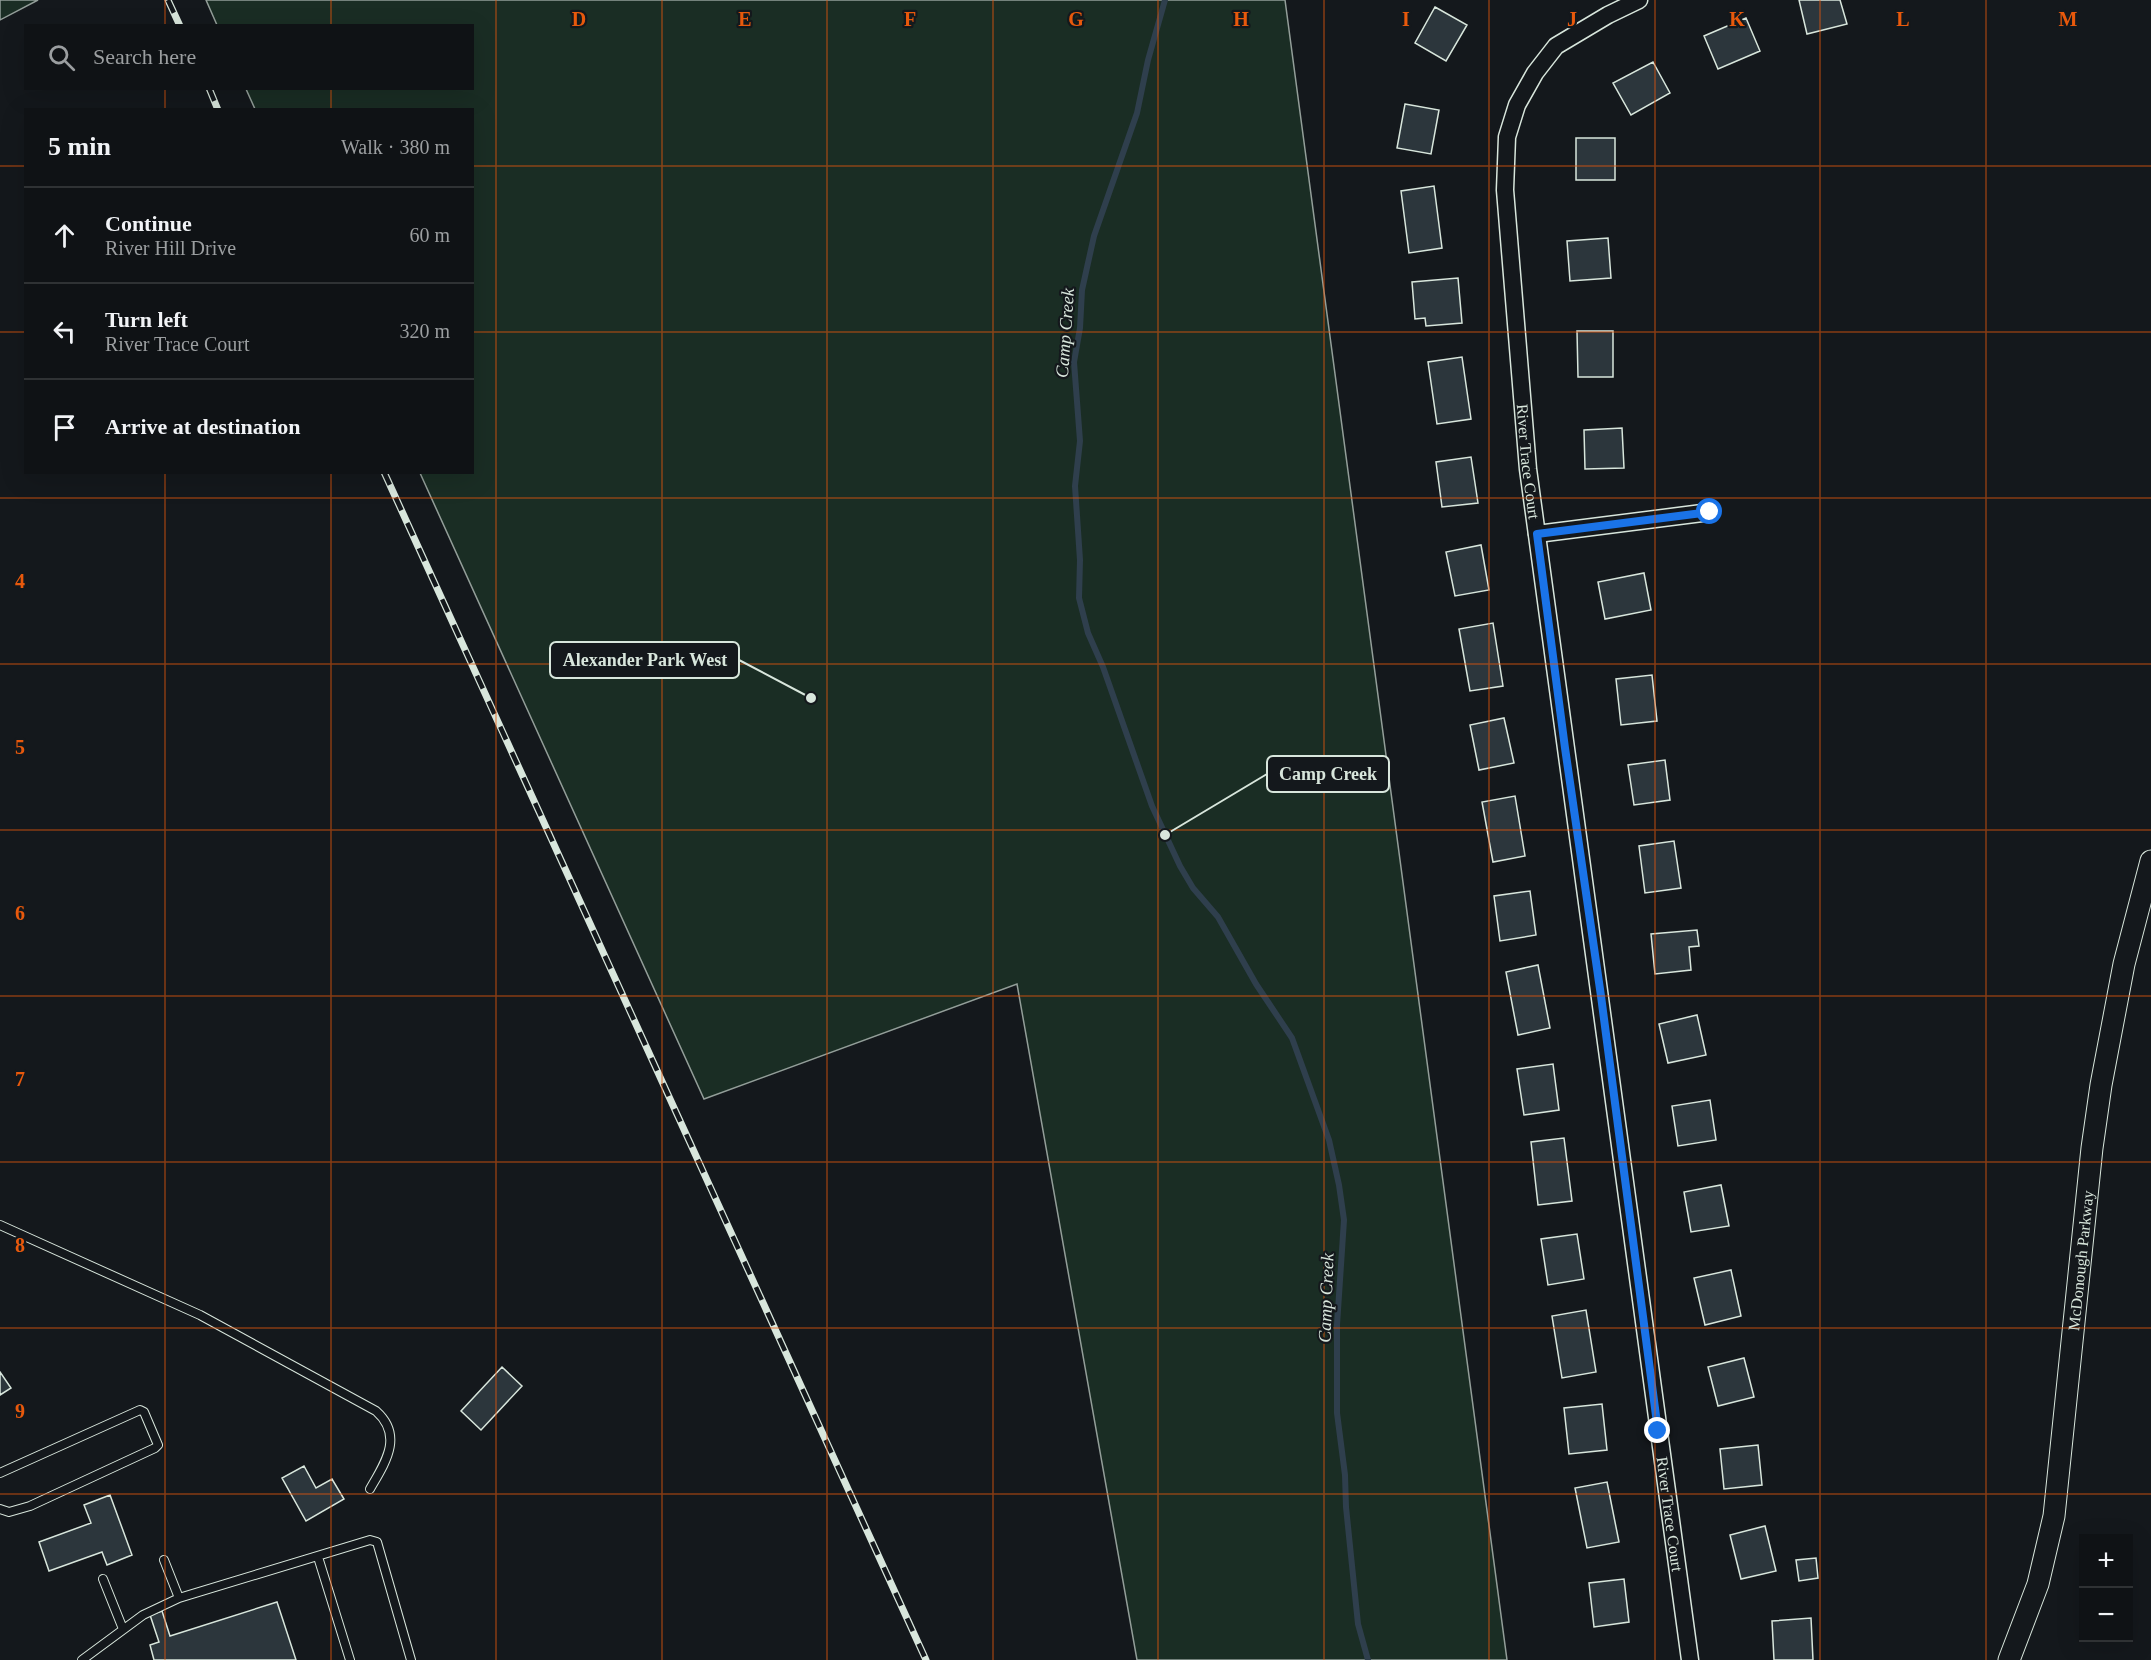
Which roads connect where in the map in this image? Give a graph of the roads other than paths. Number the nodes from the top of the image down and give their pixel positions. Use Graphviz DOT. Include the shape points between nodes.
graph roads {
  1 [pos="1639,0"];
  2 [pos="1710,512"];
  3 [pos="1537,534"];
  4 [pos="2151,861"];
  5 [pos="0,1225"];
  6 [pos="0,1473"];
  7 [pos="370,1489"];
  8 [pos="0,1509"];
  9 [pos="318,1557"];
  10 [pos="164,1560"];
  11 [pos="103,1579"];
  12 [pos="179,1598"];
  13 [pos="123,1629"];
  14 [pos="82,1660"];
  15 [pos="350,1660"];
  16 [pos="411,1660"];
  17 [pos="1690,1660"];
  18 [pos="2009,1660"];
  1 -- 3 [label="street, River Trace Court" via="1556,46 1534,72 1517,105 1507,137 1506,200 1528,470"];
  2 -- 3 [label="street"];
  3 -- 17 [label="street, River Trace Court"];
  4 -- 18 [label="street, McDonough Parkway" via="2124,964 2100,1085 2054,1516 2037,1584"];
  5 -- 7 [label="lane" via="200,1315 376,1411 387,1424 390,1444 387,1460"];
  6 -- 8 [label="lane" via="140,1410 158,1445 30,1506 9,1512"];
  9 -- 12 [label="lane"];
  9 -- 15 [label="lane"];
  9 -- 16 [label="lane" via="370,1540 377,1542"];
  10 -- 12 [label="lane"];
  11 -- 13 [label="lane"];
  12 -- 13 [label="lane"];
  13 -- 14 [label="lane"];
}
